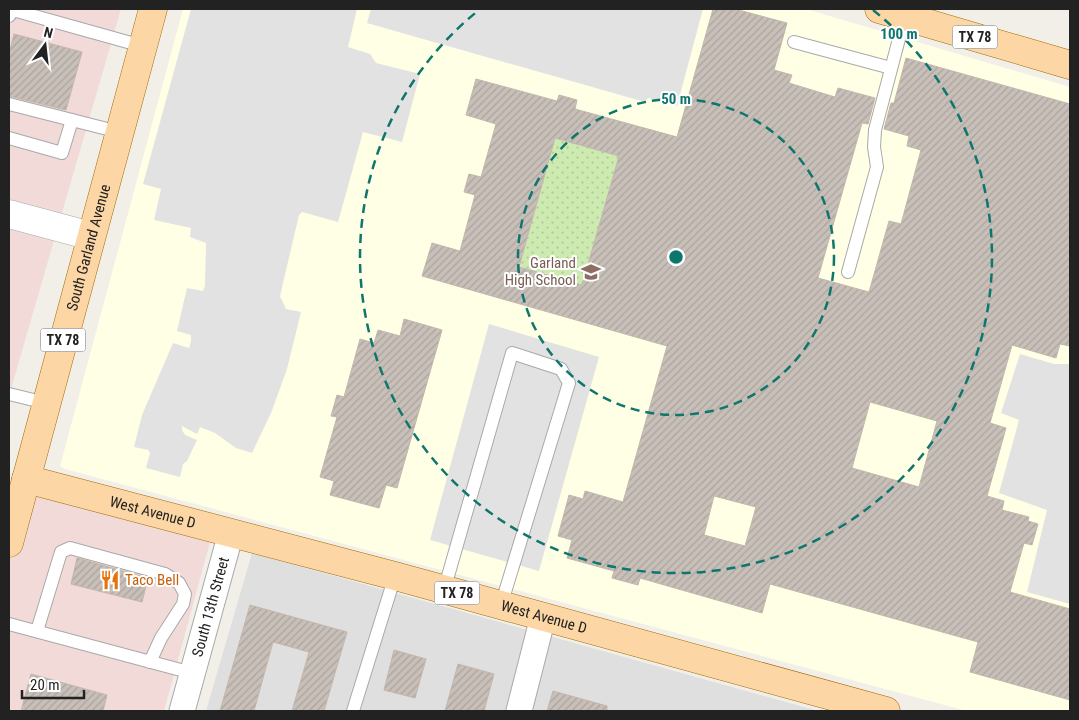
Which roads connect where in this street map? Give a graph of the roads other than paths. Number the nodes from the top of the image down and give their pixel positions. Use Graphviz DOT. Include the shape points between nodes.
graph roads {
  1 [pos="153,9"];
  2 [pos="879,9"];
  3 [pos="9,16"];
  4 [pos="905,16"];
  5 [pos="794,42"];
  6 [pos="142,46"];
  7 [pos="1070,64"];
  8 [pos="891,68"];
  9 [pos="9,104"];
  10 [pos="72,120"];
  11 [pos="119,132"];
  12 [pos="9,138"];
  13 [pos="9,214"];
  14 [pos="90,236"];
  15 [pos="848,272"];
  16 [pos="9,394"];
  17 [pos="46,403"];
  18 [pos="26,479"];
  19 [pos="231,533"];
  20 [pos="9,543"];
  21 [pos="395,576"];
  22 [pos="444,590"];
  23 [pos="501,605"];
  24 [pos="543,617"];
  25 [pos="9,624"];
  26 [pos="38,631"];
  27 [pos="150,662"];
  28 [pos="192,674"];
  29 [pos="182,711"];
  30 [pos="353,711"];
  31 [pos="519,711"];
  32 [pos="886,711"];
  1 -- 6 [label="main road, South Garland Avenue / TX 78"];
  2 -- 4 [label="main road, TX 78"];
  3 -- 6 [label="lane" via="13,10"];
  4 -- 7 [label="main road, TX 78"];
  4 -- 8 [label="lane"];
  5 -- 8 [label="lane"];
  6 -- 11 [label="main road, South Garland Avenue / TX 78"];
  8 -- 15 [label="lane" via="875,130 877,166"];
  9 -- 10 [label="lane"];
  10 -- 11 [label="lane"];
  10 -- 12 [label="lane" via="62,153"];
  11 -- 14 [label="main road, South Garland Avenue / TX 78"];
  13 -- 14 [label="street"];
  14 -- 17 [label="main road, South Garland Avenue / TX 78"];
  16 -- 17 [label="lane"];
  17 -- 18 [label="main road, South Garland Avenue / TX 78"];
  18 -- 19 [label="main road, West Avenue D / TX 78"];
  18 -- 20 [label="main road, South Garland Avenue / TX 78"];
  19 -- 21 [label="main road, West Avenue D / TX 78"];
  19 -- 28 [label="street, South 13th Street"];
  21 -- 22 [label="main road, West Avenue D / TX 78"];
  21 -- 30 [label="lane"];
  22 -- 23 [label="main road, West Avenue D / TX 78"];
  22 -- 23 [label="lane" via="512,353 561,369 568,383"];
  23 -- 24 [label="main road, West Avenue D / TX 78"];
  24 -- 31 [label="street"];
  24 -- 32 [label="main road, West Avenue D / TX 78"];
  25 -- 26 [label="lane"];
  26 -- 27 [label="lane"];
  26 -- 27 [label="lane" via="61,552 70,548 165,574 179,583 185,594 183,604"];
  27 -- 28 [label="lane"];
  28 -- 29 [label="street, South 13th Street"];
}
